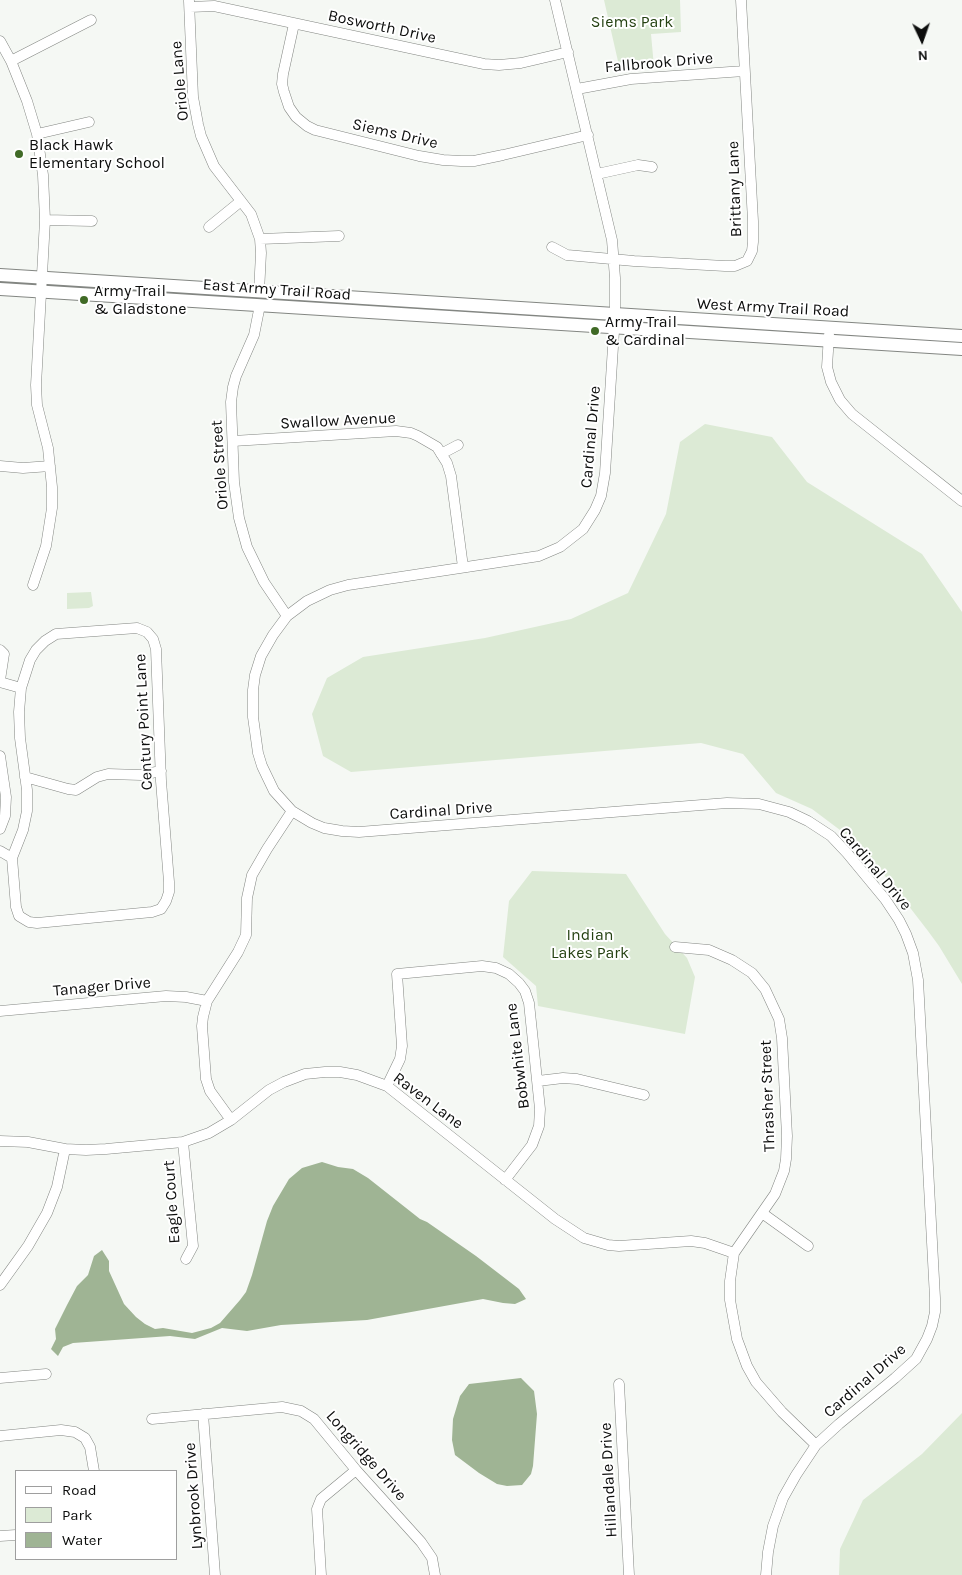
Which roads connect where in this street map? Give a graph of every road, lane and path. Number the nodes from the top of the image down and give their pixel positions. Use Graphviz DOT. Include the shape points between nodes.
graph roads {
  1 [pos="555,0"];
  2 [pos="741,0"];
  3 [pos="189,3"];
  4 [pos="91,20"];
  5 [pos="294,24"];
  6 [pos="0,41"];
  7 [pos="568,52"];
  8 [pos="11,60"];
  9 [pos="744,71"];
  10 [pos="577,89"];
  11 [pos="89,122"];
  12 [pos="37,134"];
  13 [pos="588,135"];
  14 [pos="652,167"];
  15 [pos="597,174"];
  16 [pos="241,201"];
  17 [pos="45,220"];
  18 [pos="92,221"];
  19 [pos="209,227"];
  20 [pos="339,236"];
  21 [pos="260,239"];
  22 [pos="552,247"];
  23 [pos="614,258"];
  24 [pos="0,275"];
  25 [pos="42,278"];
  26 [pos="0,289"];
  27 [pos="41,292"];
  28 [pos="259,292"];
  29 [pos="402,301"];
  30 [pos="260,305"];
  31 [pos="402,314"];
  32 [pos="615,321"];
  33 [pos="829,334"];
  34 [pos="962,336"];
  35 [pos="962,349"];
  36 [pos="233,441"];
  37 [pos="458,445"];
  38 [pos="441,454"];
  39 [pos="0,466"];
  40 [pos="50,466"];
  41 [pos="962,500"];
  42 [pos="463,567"];
  43 [pos="33,586"];
  44 [pos="287,616"];
  45 [pos="2,652"];
  46 [pos="0,681"];
  47 [pos="21,688"];
  48 [pos="0,759"];
  49 [pos="161,772"];
  50 [pos="25,777"];
  51 [pos="292,811"];
  52 [pos="0,828"];
  53 [pos="0,851"];
  54 [pos="12,858"];
  55 [pos="675,947"];
  56 [pos="207,1001"];
  57 [pos="0,1011"];
  58 [pos="538,1081"];
  59 [pos="387,1086"];
  60 [pos="644,1095"];
  61 [pos="231,1120"];
  62 [pos="0,1141"];
  63 [pos="183,1142"];
  64 [pos="66,1149"];
  65 [pos="505,1180"];
  66 [pos="762,1213"];
  67 [pos="808,1246"];
  68 [pos="734,1253"];
  69 [pos="186,1259"];
  70 [pos="0,1285"];
  71 [pos="46,1374"];
  72 [pos="0,1378"];
  73 [pos="619,1384"];
  74 [pos="203,1414"];
  75 [pos="152,1419"];
  76 [pos="0,1436"];
  77 [pos="816,1445"];
  78 [pos="94,1470"];
  79 [pos="356,1470"];
  80 [pos="15,1535"];
  81 [pos="0,1536"];
  82 [pos="215,1575"];
  83 [pos="321,1575"];
  84 [pos="435,1575"];
  85 [pos="629,1575"];
  86 [pos="766,1575"];
  1 -- 7 [label="street, Cardinal Drive"];
  2 -- 9 [label="street"];
  3 -- 5 [label="street, Bosworth Drive"];
  3 -- 16 [label="street, Oriole Lane" via="194,96 201,136 214,166"];
  4 -- 8 [label="street"];
  5 -- 7 [label="street, Bosworth Drive" via="484,64 521,63"];
  5 -- 13 [label="street, Siems Drive" via="282,84 289,107 296,117 316,130 419,156 461,161 503,156"];
  6 -- 8 [label="street"];
  7 -- 10 [label="street, Cardinal Drive"];
  8 -- 12 [label="street"];
  9 -- 10 [label="street, Fallbrook Drive" via="631,78"];
  9 -- 23 [label="street, Brittany Lane" via="753,228 748,261 735,266 716,266"];
  10 -- 13 [label="street, Cardinal Drive"];
  11 -- 12 [label="street"];
  12 -- 17 [label="street"];
  13 -- 15 [label="street, Cardinal Drive"];
  14 -- 15 [label="street" via="638,165"];
  15 -- 23 [label="street, Cardinal Drive"];
  16 -- 19 [label="street"];
  16 -- 21 [label="street, Oriole Lane" via="251,214"];
  17 -- 18 [label="street"];
  17 -- 25 [label="street"];
  20 -- 21 [label="street"];
  21 -- 28 [label="street, Oriole Lane"];
  22 -- 23 [label="street" via="567,255"];
  23 -- 32 [label="street, Cardinal Drive"];
  24 -- 25 [label="main road, East Army Trail Road"];
  25 -- 27 [label="street"];
  25 -- 28 [label="main road, East Army Trail Road"];
  26 -- 27 [label="main road, East Army Trail Road"];
  27 -- 30 [label="main road, East Army Trail Road"];
  27 -- 40 [label="street" via="36,398"];
  28 -- 29 [label="main road, East Army Trail Road"];
  29 -- 32 [label="main road, West Army Trail Road" via="505,306"];
  30 -- 31 [label="main road, East Army Trail Road"];
  30 -- 36 [label="street, Oriole Street" via="254,335 233,388"];
  31 -- 32 [label="main road, West Army Trail Road"];
  32 -- 33 [label="main road, West Army Trail Road"];
  32 -- 42 [label="street, Cardinal Drive" via="604,485 587,523 569,541 539,556"];
  33 -- 34 [label="main road, West Army Trail Road"];
  33 -- 35 [label="main road, West Army Trail Road"];
  33 -- 41 [label="street" via="827,367 840,400 852,414"];
  36 -- 38 [label="street, Swallow Avenue" via="396,431 418,436 437,447"];
  36 -- 44 [label="street, Oriole Street" via="239,518 264,582"];
  37 -- 38 [label="street"];
  38 -- 42 [label="street, Swallow Avenue" via="451,476"];
  39 -- 40 [label="street"];
  40 -- 43 [label="street" via="50,525"];
  42 -- 44 [label="street, Cardinal Drive" via="337,587 307,601"];
  44 -- 51 [label="street, Cardinal Drive" via="261,656 255,675 252,706 258,753 266,777"];
  45 -- 46 [label="street"];
  46 -- 47 [label="street"];
  47 -- 49 [label="street, Century Point Lane" via="36,650 56,634 137,628 147,632 154,639 156,649"];
  47 -- 50 [label="street, Century Point Lane" via="18,712"];
  48 -- 52 [label="street" via="6,796 5,816"];
  49 -- 50 [label="street" via="141,776 108,774 76,790"];
  49 -- 54 [label="street, Century Point Lane" via="169,892 161,909 28,922 20,916 16,906"];
  50 -- 54 [label="street, Century Point Lane" via="27,810"];
  51 -- 56 [label="street" via="255,869 249,887 243,943"];
  51 -- 77 [label="street, Cardinal Drive" via="324,828 359,832 746,803 774,807 808,821 831,836 847,853 896,914 915,960 934,1312 927,1339 916,1359"];
  53 -- 54 [label="street"];
  55 -- 66 [label="street, Thrasher Street" via="709,950 732,960 752,973 776,1011 782,1038 786,1154 779,1186"];
  56 -- 57 [label="street, Tanager Drive" via="166,996"];
  56 -- 61 [label="street" via="202,1026 206,1079 210,1091"];
  58 -- 59 [label="street, Bobwhite Lane" via="530,1003 525,991 510,974 482,966 397,974 402,1046 400,1059"];
  58 -- 60 [label="street" via="577,1079"];
  58 -- 65 [label="street, Bobwhite Lane" via="540,1109 536,1136"];
  59 -- 61 [label="street, Raven Lane" via="340,1072 306,1074 269,1090"];
  59 -- 65 [label="street, Raven Lane"];
  61 -- 63 [label="street, Raven Lane" via="209,1134"];
  62 -- 64 [label="street, Raven Lane"];
  63 -- 64 [label="street, Raven Lane"];
  63 -- 69 [label="street, Eagle Court" via="193,1246"];
  64 -- 70 [label="street" via="47,1213"];
  65 -- 68 [label="street, Raven Lane" via="570,1230 593,1242 630,1246 691,1241"];
  66 -- 67 [label="street"];
  66 -- 68 [label="street, Thrasher Street"];
  68 -- 77 [label="street, Thrasher Street" via="730,1300 743,1358 769,1398"];
  71 -- 72 [label="street"];
  73 -- 85 [label="street, Hillandale Drive"];
  74 -- 75 [label="street, Longridge Drive"];
  74 -- 79 [label="street, Longridge Drive" via="294,1408 314,1419"];
  74 -- 82 [label="street, Lynbrook Drive"];
  76 -- 78 [label="street" via="61,1430 75,1432 90,1446"];
  77 -- 86 [label="street, Cardinal Drive" via="796,1474 773,1526"];
  79 -- 83 [label="street" via="321,1499 316,1509"];
  79 -- 84 [label="street, Longridge Drive" via="421,1542 432,1558"];
  80 -- 81 [label="street"];
}
